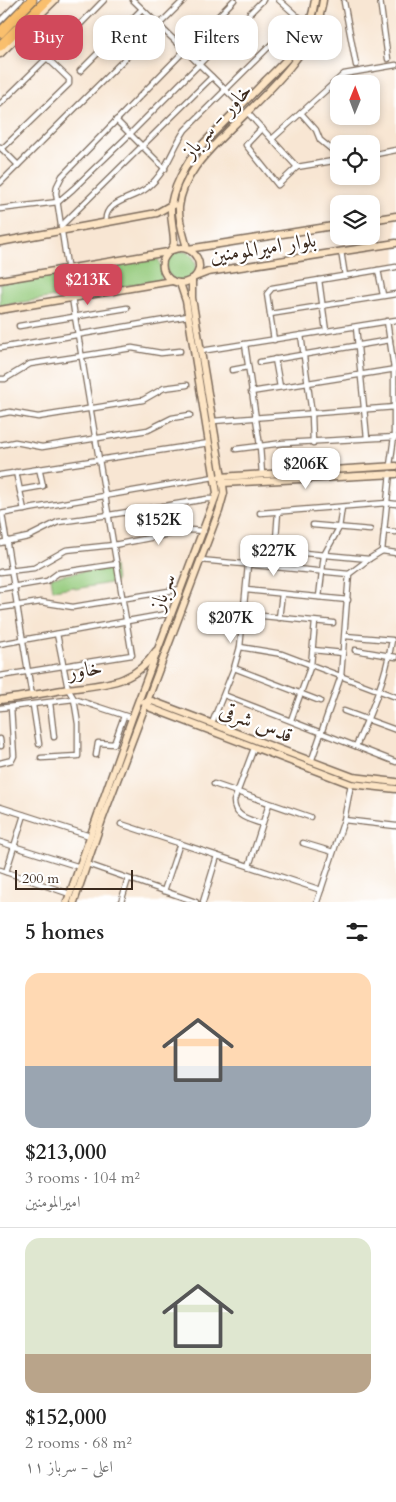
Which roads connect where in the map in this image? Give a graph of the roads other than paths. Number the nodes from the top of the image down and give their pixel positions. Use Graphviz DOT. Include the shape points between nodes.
graph roads {
  1 [pos="21,0"];
  2 [pos="32,0"];
  3 [pos="47,0"];
  4 [pos="55,0"];
  5 [pos="104,0"];
  6 [pos="184,0"];
  7 [pos="234,0"];
  8 [pos="263,0"];
  9 [pos="279,0"];
  10 [pos="315,0"];
  11 [pos="323,0"];
  12 [pos="380,0"];
  13 [pos="135,1"];
  14 [pos="344,2"];
  15 [pos="142,9"];
  16 [pos="148,15"];
  17 [pos="219,15"];
  18 [pos="297,15"];
  19 [pos="311,15"];
  20 [pos="165,18"];
  21 [pos="83,21"];
  22 [pos="165,32"];
  23 [pos="2,35"];
  24 [pos="175,41"];
  25 [pos="268,48"];
  26 [pos="0,54"];
  27 [pos="175,59"];
  28 [pos="388,59"];
  29 [pos="45,60"];
  30 [pos="49,60"];
  31 [pos="123,60"];
  32 [pos="195,60"];
  33 [pos="285,60"];
  34 [pos="200,64"];
  35 [pos="356,65"];
  36 [pos="396,65"];
  37 [pos="80,71"];
  38 [pos="212,77"];
  39 [pos="225,90"];
  40 [pos="0,104"];
  41 [pos="241,106"];
  42 [pos="247,112"];
  43 [pos="301,113"];
  44 [pos="116,120"];
  45 [pos="262,128"];
  46 [pos="130,134"];
  47 [pos="272,140"];
  48 [pos="142,147"];
  49 [pos="1,148"];
  50 [pos="330,148"];
  51 [pos="396,150"];
  52 [pos="380,153"];
  53 [pos="330,161"];
  54 [pos="18,165"];
  55 [pos="298,167"];
  56 [pos="165,169"];
  57 [pos="0,182"];
  58 [pos="58,202"];
  59 [pos="171,205"];
  60 [pos="179,205"];
  61 [pos="0,209"];
  62 [pos="396,216"];
  63 [pos="380,219"];
  64 [pos="106,222"];
  65 [pos="330,226"];
  66 [pos="62,228"];
  67 [pos="0,242"];
  68 [pos="396,243"];
  69 [pos="188,249"];
  70 [pos="170,251"];
  71 [pos="341,251"];
  72 [pos="396,267"];
  73 [pos="67,268"];
  74 [pos="378,270"];
  75 [pos="345,276"];
  76 [pos="193,278"];
  77 [pos="0,280"];
  78 [pos="319,280"];
  79 [pos="172,281"];
  80 [pos="180,283"];
  81 [pos="396,294"];
  82 [pos="383,295"];
  83 [pos="72,298"];
  84 [pos="322,306"];
  85 [pos="127,308"];
  86 [pos="0,310"];
  87 [pos="270,314"];
  88 [pos="188,316"];
  89 [pos="75,317"];
  90 [pos="396,320"];
  91 [pos="387,322"];
  92 [pos="19,326"];
  93 [pos="356,327"];
  94 [pos="326,331"];
  95 [pos="78,335"];
  96 [pos="301,335"];
  97 [pos="274,340"];
  98 [pos="390,340"];
  99 [pos="245,344"];
  100 [pos="358,345"];
  101 [pos="0,348"];
  102 [pos="180,351"];
  103 [pos="201,351"];
  104 [pos="194,353"];
  105 [pos="304,354"];
  106 [pos="82,356"];
  107 [pos="275,359"];
  108 [pos="260,362"];
  109 [pos="248,367"];
  110 [pos="395,369"];
  111 [pos="232,370"];
  112 [pos="361,374"];
  113 [pos="0,380"];
  114 [pos="308,383"];
  115 [pos="187,385"];
  116 [pos="280,387"];
  117 [pos="251,392"];
  118 [pos="395,406"];
  119 [pos="90,408"];
  120 [pos="364,409"];
  121 [pos="0,414"];
  122 [pos="312,414"];
  123 [pos="190,415"];
  124 [pos="256,418"];
  125 [pos="213,421"];
  126 [pos="395,437"];
  127 [pos="96,438"];
  128 [pos="367,438"];
  129 [pos="209,443"];
  130 [pos="313,443"];
  131 [pos="0,445"];
  132 [pos="260,446"];
  133 [pos="236,449"];
  134 [pos="99,459"];
  135 [pos="393,466"];
  136 [pos="39,468"];
  137 [pos="321,471"];
  138 [pos="16,472"];
  139 [pos="262,474"];
  140 [pos="393,474"];
  141 [pos="0,475"];
  142 [pos="322,478"];
  143 [pos="215,480"];
  144 [pos="223,480"];
  145 [pos="20,490"];
  146 [pos="105,496"];
  147 [pos="215,499"];
  148 [pos="387,503"];
  149 [pos="396,504"];
  150 [pos="342,507"];
  151 [pos="24,510"];
  152 [pos="278,512"];
  153 [pos="260,513"];
  154 [pos="1,514"];
  155 [pos="109,515"];
  156 [pos="313,525"];
  157 [pos="339,528"];
  158 [pos="370,530"];
  159 [pos="204,531"];
  160 [pos="384,531"];
  161 [pos="396,532"];
  162 [pos="6,541"];
  163 [pos="0,543"];
  164 [pos="257,544"];
  165 [pos="114,545"];
  166 [pos="276,546"];
  167 [pos="382,551"];
  168 [pos="396,552"];
  169 [pos="304,553"];
  170 [pos="324,555"];
  171 [pos="197,559"];
  172 [pos="369,559"];
  173 [pos="117,564"];
  174 [pos="248,565"];
  175 [pos="274,567"];
  176 [pos="11,571"];
  177 [pos="0,572"];
  178 [pos="322,572"];
  179 [pos="349,574"];
  180 [pos="14,588"];
  181 [pos="0,589"];
  182 [pos="181,589"];
  183 [pos="246,590"];
  184 [pos="282,594"];
  185 [pos="319,597"];
  186 [pos="123,598"];
  187 [pos="348,600"];
  188 [pos="17,606"];
  189 [pos="0,608"];
  190 [pos="172,613"];
  191 [pos="244,614"];
  192 [pos="279,618"];
  193 [pos="127,622"];
  194 [pos="316,622"];
  195 [pos="333,624"];
  196 [pos="57,634"];
  197 [pos="345,636"];
  198 [pos="22,640"];
  199 [pos="0,644"];
  200 [pos="160,644"];
  201 [pos="240,647"];
  202 [pos="313,650"];
  203 [pos="356,650"];
  204 [pos="343,653"];
  205 [pos="389,656"];
  206 [pos="396,658"];
  207 [pos="311,665"];
  208 [pos="64,666"];
  209 [pos="234,668"];
  210 [pos="140,670"];
  211 [pos="28,672"];
  212 [pos="0,676"];
  213 [pos="149,676"];
  214 [pos="341,676"];
  215 [pos="68,690"];
  216 [pos="379,691"];
  217 [pos="301,694"];
  218 [pos="224,695"];
  219 [pos="32,696"];
  220 [pos="396,697"];
  221 [pos="74,699"];
  222 [pos="0,700"];
  223 [pos="143,701"];
  224 [pos="320,701"];
  225 [pos="50,702"];
  226 [pos="33,705"];
  227 [pos="11,707"];
  228 [pos="0,708"];
  229 [pos="344,711"];
  230 [pos="124,716"];
  231 [pos="132,718"];
  232 [pos="368,719"];
  233 [pos="291,720"];
  234 [pos="212,723"];
  235 [pos="396,730"];
  236 [pos="321,733"];
  237 [pos="54,738"];
  238 [pos="0,739"];
  239 [pos="39,744"];
  240 [pos="0,746"];
  241 [pos="356,746"];
  242 [pos="254,748"];
  243 [pos="96,755"];
  244 [pos="41,758"];
  245 [pos="292,758"];
  246 [pos="311,762"];
  247 [pos="396,762"];
  248 [pos="0,763"];
  249 [pos="352,781"];
  250 [pos="396,782"];
  251 [pos="214,784"];
  252 [pos="396,789"];
  253 [pos="237,792"];
  254 [pos="269,804"];
  255 [pos="0,806"];
  256 [pos="24,815"];
  257 [pos="310,817"];
  258 [pos="99,819"];
  259 [pos="344,820"];
  260 [pos="121,824"];
  261 [pos="262,824"];
  262 [pos="396,826"];
  263 [pos="90,836"];
  264 [pos="0,842"];
  265 [pos="180,843"];
  266 [pos="303,843"];
  267 [pos="14,846"];
  268 [pos="333,852"];
  269 [pos="217,856"];
  270 [pos="87,864"];
  271 [pos="249,866"];
  272 [pos="80,867"];
  273 [pos="0,870"];
  274 [pos="6,872"];
  275 [pos="128,879"];
  276 [pos="321,890"];
  277 [pos="164,891"];
  278 [pos="70,894"];
  279 [pos="68,902"];
  280 [pos="74,902"];
  281 [pos="121,902"];
  282 [pos="195,902"];
  283 [pos="203,902"];
  284 [pos="317,902"];
  1 -- 23 [label="street"];
  2 -- 23 [label="highway"];
  3 -- 23 [label="highway"];
  4 -- 26 [label="street"];
  5 -- 21 [label="street"];
  6 -- 20 [label="street"];
  7 -- 17 [label="street"];
  8 -- 34 [label="street"];
  9 -- 18 [label="street"];
  10 -- 19 [label="street, خاور - سرباز"];
  11 -- 42 [label="street, خاور - سرباز" via="312,35 298,58"];
  12 -- 28 [label="street"];
  13 -- 15 [label="street"];
  14 -- 35 [label="street"];
  15 -- 16 [label="street"];
  15 -- 37 [label="street"];
  22 -- 24 [label="street"];
  25 -- 39 [label="street"];
  27 -- 44 [label="street"];
  29 -- 40 [label="street"];
  30 -- 49 [label="street" via="69,79 69,84"];
  31 -- 54 [label="street"];
  32 -- 34 [label="street"];
  33 -- 41 [label="street, خاور - سرباز"];
  34 -- 38 [label="street"];
  34 -- 46 [label="street"];
  36 -- 43 [label="street" via="344,74"];
  38 -- 39 [label="street"];
  38 -- 48 [label="street"];
  39 -- 41 [label="street"];
  39 -- 56 [label="street" via="185,130 176,142"];
  41 -- 59 [label="street, خاور - سرباز" via="193,155"];
  42 -- 45 [label="street"];
  42 -- 60 [label="street, خاور - سرباز" via="197,163"];
  43 -- 47 [label="street"];
  43 -- 50 [label="street" via="320,140"];
  44 -- 46 [label="street"];
  44 -- 58 [label="street" via="62,176 57,186"];
  45 -- 47 [label="street"];
  45 -- 55 [label="street" via="246,145 278,185"];
  46 -- 48 [label="street"];
  46 -- 58 [label="street"];
  47 -- 55 [label="street"];
  48 -- 56 [label="street"];
  48 -- 66 [label="street"];
  49 -- 54 [label="street"];
  51 -- 52 [label="street"];
  53 -- 55 [label="street"];
  54 -- 57 [label="street"];
  56 -- 64 [label="street" via="147,188 111,207 106,213"];
  58 -- 61 [label="street"];
  58 -- 66 [label="street"];
  59 -- 60 [label="street"];
  59 -- 64 [label="street" via="157,213"];
  59 -- 70 [label="street, خاور - سرباز" via="174,243"];
  60 -- 69 [label="street"];
  62 -- 63 [label="street"];
  64 -- 66 [label="street"];
  65 -- 69 [label="street, بلوار امیرالمومنین"];
  66 -- 67 [label="street"];
  66 -- 73 [label="street"];
  68 -- 71 [label="street, بلوار امیرالمومنین"];
  69 -- 70 [label="street" via="179,247"];
  69 -- 76 [label="street" via="198,261 198,272"];
  70 -- 73 [label="street"];
  70 -- 79 [label="street" via="163,268 164,274"];
  71 -- 75 [label="street"];
  71 -- 76 [label="street, بلوار امیرالمومنین" via="208,272"];
  72 -- 74 [label="street"];
  73 -- 77 [label="street"];
  73 -- 83 [label="street"];
  74 -- 75 [label="street"];
  74 -- 82 [label="street"];
  75 -- 78 [label="street"];
  76 -- 80 [label="street"];
  76 -- 103 [label="street, سرباز" via="192,298"];
  78 -- 84 [label="street"];
  78 -- 87 [label="street" via="272,288 267,294"];
  79 -- 80 [label="street"];
  79 -- 83 [label="street"];
  80 -- 88 [label="street, سرباز"];
  81 -- 82 [label="street"];
  82 -- 84 [label="street"];
  83 -- 86 [label="street"];
  83 -- 89 [label="street"];
  84 -- 87 [label="street"];
  84 -- 94 [label="street"];
  85 -- 89 [label="street"];
  87 -- 97 [label="street"];
  88 -- 95 [label="street"];
  88 -- 104 [label="street, سرباز"];
  89 -- 92 [label="street"];
  89 -- 95 [label="street"];
  90 -- 91 [label="street"];
  91 -- 93 [label="street"];
  91 -- 98 [label="street"];
  93 -- 94 [label="street"];
  93 -- 100 [label="street"];
  94 -- 96 [label="street"];
  95 -- 101 [label="street"];
  95 -- 106 [label="street"];
  96 -- 97 [label="street"];
  96 -- 105 [label="street"];
  97 -- 99 [label="street"];
  98 -- 100 [label="street"];
  98 -- 110 [label="street"];
  99 -- 103 [label="street"];
  99 -- 109 [label="street"];
  100 -- 105 [label="street"];
  100 -- 112 [label="street"];
  102 -- 106 [label="street" via="160,353 132,348"];
  103 -- 104 [label="street"];
  103 -- 125 [label="street, سرباز"];
  104 -- 129 [label="street, سرباز"];
  105 -- 107 [label="street"];
  105 -- 114 [label="street"];
  106 -- 113 [label="street" via="30,364"];
  106 -- 119 [label="street"];
  107 -- 108 [label="street"];
  107 -- 116 [label="street"];
  109 -- 111 [label="street"];
  109 -- 117 [label="street"];
  110 -- 112 [label="street"];
  110 -- 118 [label="street"];
  112 -- 114 [label="street"];
  112 -- 120 [label="street"];
  114 -- 116 [label="street"];
  114 -- 122 [label="street"];
  115 -- 119 [label="street" via="164,388 143,400"];
  116 -- 117 [label="street"];
  117 -- 124 [label="street"];
  118 -- 120 [label="street"];
  118 -- 126 [label="street"];
  119 -- 121 [label="street" via="38,417 10,412"];
  119 -- 127 [label="street"];
  120 -- 122 [label="street"];
  120 -- 128 [label="street"];
  122 -- 124 [label="street"];
  122 -- 130 [label="street"];
  123 -- 127 [label="street" via="172,418 148,430"];
  124 -- 125 [label="street"];
  124 -- 132 [label="street"];
  125 -- 144 [label="street, سرباز"];
  126 -- 128 [label="street"];
  126 -- 135 [label="street"];
  127 -- 131 [label="street" via="42,447 15,442"];
  127 -- 134 [label="street"];
  128 -- 130 [label="street"];
  129 -- 134 [label="street"];
  129 -- 143 [label="street, سرباز"];
  130 -- 132 [label="street"];
  132 -- 133 [label="street"];
  132 -- 139 [label="street"];
  134 -- 136 [label="street"];
  134 -- 146 [label="street"];
  135 -- 137 [label="street"];
  135 -- 140 [label="street"];
  136 -- 138 [label="street"];
  136 -- 145 [label="street" via="43,486"];
  137 -- 139 [label="street"];
  137 -- 142 [label="street"];
  138 -- 141 [label="street"];
  138 -- 145 [label="street"];
  139 -- 144 [label="street"];
  140 -- 142 [label="street"];
  140 -- 148 [label="street"];
  142 -- 144 [label="street"];
  143 -- 144 [label="street"];
  143 -- 146 [label="street"];
  143 -- 147 [label="street, سرباز"];
  144 -- 171 [label="street, سرباز" via="222,502"];
  145 -- 151 [label="street"];
  146 -- 151 [label="street"];
  146 -- 155 [label="street"];
  147 -- 155 [label="street"];
  147 -- 159 [label="street, سرباز"];
  148 -- 149 [label="street"];
  148 -- 150 [label="street"];
  148 -- 160 [label="street"];
  150 -- 152 [label="street"];
  150 -- 157 [label="street"];
  151 -- 154 [label="street"];
  152 -- 153 [label="street"];
  152 -- 166 [label="street"];
  154 -- 162 [label="street"];
  155 -- 162 [label="street" via="58,522 28,537"];
  155 -- 165 [label="street"];
  156 -- 157 [label="street"];
  157 -- 158 [label="street"];
  157 -- 170 [label="street"];
  159 -- 165 [label="street" via="190,530"];
  159 -- 171 [label="street, سرباز"];
  160 -- 161 [label="street"];
  160 -- 167 [label="street"];
  162 -- 163 [label="street"];
  162 -- 176 [label="street"];
  164 -- 166 [label="street"];
  165 -- 173 [label="street"];
  165 -- 176 [label="street" via="66,550 34,568"];
  166 -- 175 [label="street"];
  167 -- 168 [label="street"];
  167 -- 172 [label="street"];
  169 -- 170 [label="street"];
  170 -- 172 [label="street"];
  170 -- 178 [label="street"];
  171 -- 174 [label="street"];
  171 -- 182 [label="street, سرباز"];
  171 -- 223 [label="street, سرباز"];
  172 -- 179 [label="street"];
  173 -- 180 [label="street" via="58,574 47,581"];
  173 -- 186 [label="street"];
  174 -- 175 [label="street"];
  174 -- 183 [label="street"];
  175 -- 178 [label="street"];
  176 -- 177 [label="street"];
  176 -- 180 [label="street"];
  178 -- 179 [label="street"];
  178 -- 185 [label="street"];
  179 -- 187 [label="street"];
  180 -- 181 [label="street"];
  180 -- 188 [label="street"];
  182 -- 186 [label="street"];
  182 -- 190 [label="street, سرباز"];
  183 -- 184 [label="street"];
  183 -- 191 [label="street"];
  184 -- 185 [label="street"];
  184 -- 192 [label="street"];
  185 -- 187 [label="street"];
  186 -- 188 [label="street" via="73,607 41,602"];
  186 -- 193 [label="street"];
  187 -- 197 [label="street"];
  188 -- 189 [label="street"];
  188 -- 198 [label="street"];
  190 -- 193 [label="street"];
  190 -- 200 [label="street, سرباز"];
  191 -- 192 [label="street"];
  191 -- 201 [label="street"];
  192 -- 194 [label="street"];
  193 -- 196 [label="street"];
  193 -- 208 [label="street" via="132,655"];
  194 -- 195 [label="street"];
  194 -- 202 [label="street"];
  196 -- 198 [label="street"];
  196 -- 208 [label="street"];
  197 -- 204 [label="street"];
  197 -- 205 [label="street" via="392,640"];
  198 -- 199 [label="street"];
  198 -- 211 [label="street"];
  200 -- 210 [label="street, خاور"];
  200 -- 213 [label="street, سرباز"];
  201 -- 207 [label="street" via="282,654"];
  201 -- 209 [label="street"];
  202 -- 204 [label="street"];
  202 -- 207 [label="street"];
  203 -- 205 [label="street"];
  204 -- 214 [label="street"];
  205 -- 206 [label="street"];
  205 -- 216 [label="street"];
  207 -- 214 [label="street"];
  207 -- 217 [label="street"];
  208 -- 211 [label="street"];
  208 -- 215 [label="street"];
  209 -- 217 [label="street"];
  209 -- 218 [label="street"];
  210 -- 213 [label="street" via="148,669"];
  210 -- 215 [label="street, خاور" via="109,684"];
  211 -- 212 [label="street"];
  211 -- 219 [label="street"];
  213 -- 223 [label="street, سرباز"];
  214 -- 216 [label="street"];
  214 -- 236 [label="street"];
  215 -- 219 [label="street, خاور"];
  215 -- 221 [label="street"];
  216 -- 220 [label="street"];
  216 -- 232 [label="street"];
  217 -- 224 [label="street"];
  217 -- 233 [label="street"];
  218 -- 233 [label="street"];
  218 -- 234 [label="street"];
  219 -- 222 [label="street, خاور"];
  221 -- 225 [label="street"];
  221 -- 230 [label="street"];
  221 -- 244 [label="street" via="78,756"];
  223 -- 231 [label="street, سرباز"];
  223 -- 234 [label="street, قدس شرقی" via="152,701"];
  223 -- 242 [label="street" via="151,708"];
  223 -- 258 [label="street, سرباز"];
  225 -- 226 [label="street"];
  225 -- 237 [label="street"];
  226 -- 227 [label="street"];
  226 -- 239 [label="street"];
  227 -- 228 [label="street"];
  227 -- 248 [label="street" via="14,756 12,760"];
  229 -- 232 [label="street"];
  230 -- 231 [label="street"];
  230 -- 243 [label="street" via="114,744 98,743"];
  231 -- 258 [label="street, سرباز"];
  232 -- 235 [label="street"];
  232 -- 241 [label="street"];
  233 -- 236 [label="street"];
  234 -- 245 [label="street, قدس شرقی"];
  236 -- 241 [label="street"];
  236 -- 246 [label="street"];
  238 -- 240 [label="street"];
  241 -- 247 [label="street"];
  242 -- 245 [label="street"];
  242 -- 253 [label="street"];
  245 -- 246 [label="street, قدس شرقی"];
  245 -- 249 [label="street"];
  246 -- 249 [label="street, قدس شرقی"];
  249 -- 250 [label="street"];
  249 -- 252 [label="street"];
  249 -- 259 [label="street"];
  251 -- 253 [label="street"];
  253 -- 254 [label="street"];
  253 -- 261 [label="street" via="234,801 236,812"];
  254 -- 257 [label="street"];
  254 -- 261 [label="street"];
  255 -- 256 [label="street"];
  256 -- 263 [label="street"];
  256 -- 267 [label="street"];
  258 -- 263 [label="street, سرباز"];
  258 -- 270 [label="street, سرباز"];
  259 -- 262 [label="street"];
  259 -- 268 [label="street"];
  260 -- 265 [label="street"];
  261 -- 271 [label="street"];
  263 -- 272 [label="street, سرباز"];
  264 -- 267 [label="street"];
  265 -- 269 [label="street"];
  265 -- 277 [label="street"];
  266 -- 268 [label="street"];
  267 -- 272 [label="street"];
  267 -- 274 [label="street"];
  268 -- 276 [label="street"];
  269 -- 271 [label="street"];
  269 -- 283 [label="street"];
  270 -- 275 [label="street"];
  270 -- 280 [label="street, سرباز"];
  271 -- 276 [label="street"];
  272 -- 278 [label="street, سرباز"];
  273 -- 274 [label="street"];
  274 -- 278 [label="street"];
  275 -- 277 [label="street"];
  275 -- 281 [label="street"];
  276 -- 284 [label="street"];
  277 -- 282 [label="street"];
  278 -- 279 [label="street, سرباز"];
}
